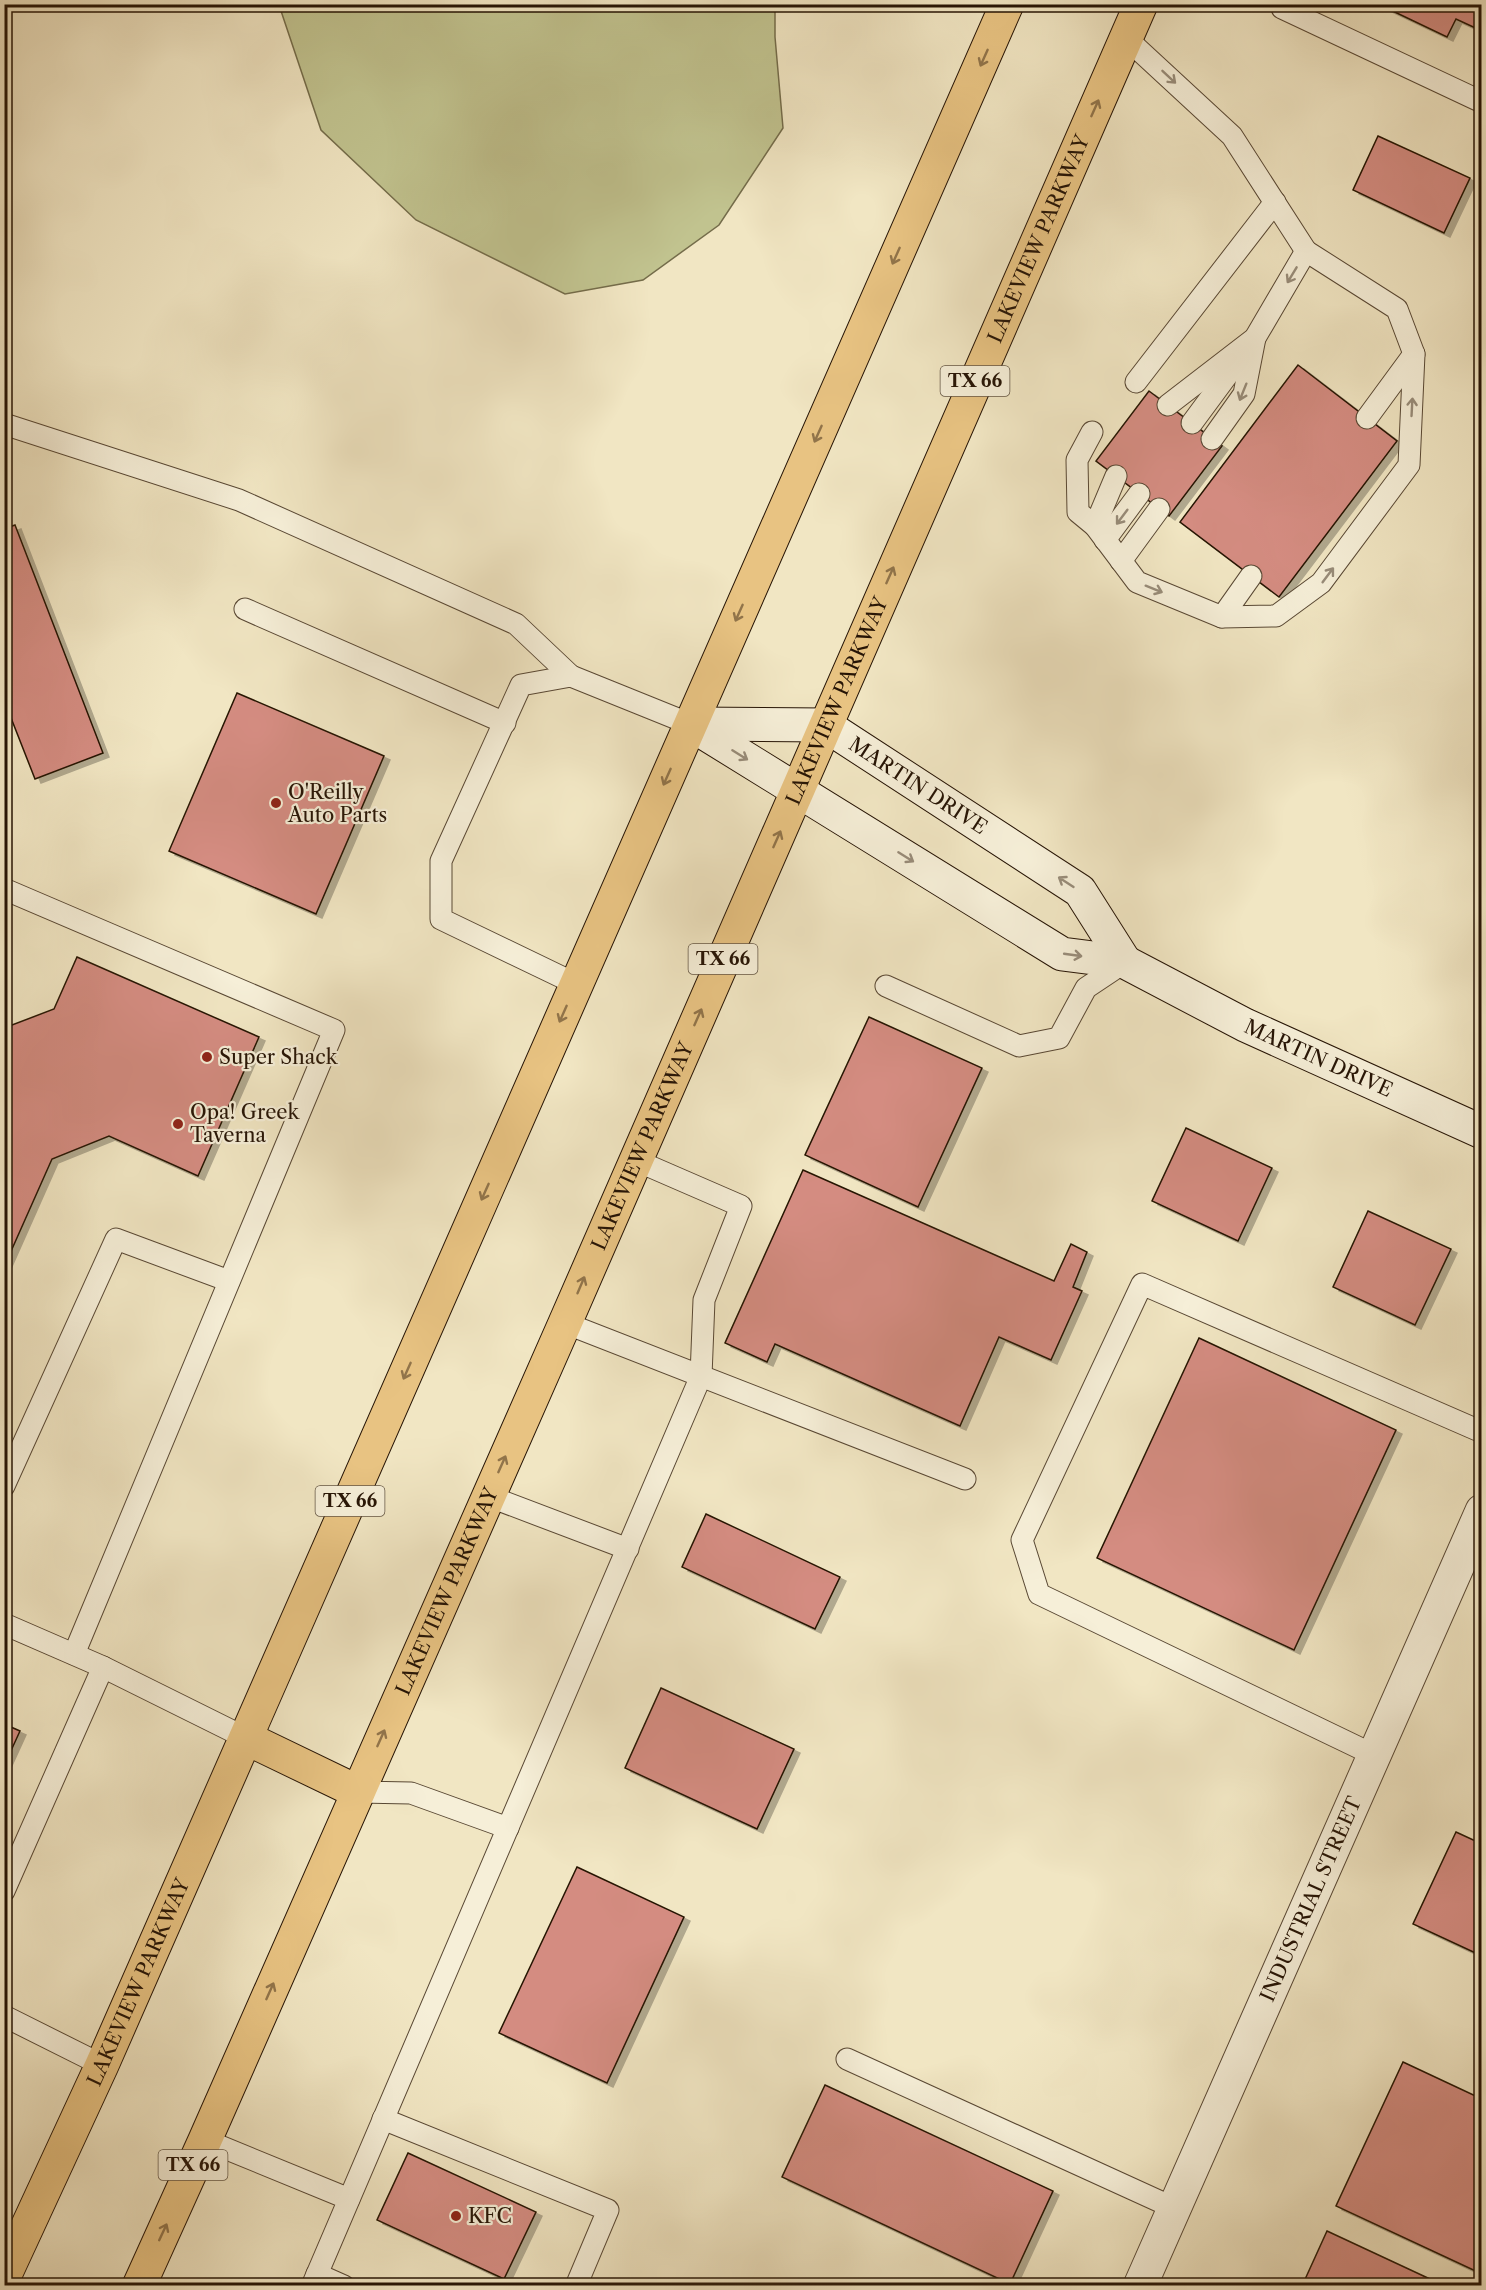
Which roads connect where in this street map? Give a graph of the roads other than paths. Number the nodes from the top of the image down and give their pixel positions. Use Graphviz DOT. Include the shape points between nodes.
graph roads {
  1 [pos="1007,4"];
  2 [pos="1141,4"];
  3 [pos="1284,4"];
  4 [pos="1126,38"];
  5 [pos="1482,102"];
  6 [pos="1275,202"];
  7 [pos="1306,251"];
  8 [pos="1254,338"];
  9 [pos="1414,354"];
  10 [pos="1136,382"];
  11 [pos="1168,405"];
  12 [pos="1367,418"];
  13 [pos="1192,423"];
  14 [pos="4,424"];
  15 [pos="1092,432"];
  16 [pos="1212,439"];
  17 [pos="1116,476"];
  18 [pos="1139,494"];
  19 [pos="1160,509"];
  20 [pos="1100,533"];
  21 [pos="1121,561"];
  22 [pos="1251,576"];
  23 [pos="244,609"];
  24 [pos="1222,617"];
  25 [pos="571,676"];
  26 [pos="505,723"];
  27 [pos="690,724"];
  28 [pos="825,725"];
  29 [pos="798,791"];
  30 [pos="4,889"];
  31 [pos="1125,962"];
  32 [pos="576,984"];
  33 [pos="886,986"];
  34 [pos="1482,1132"];
  35 [pos="635,1160"];
  36 [pos="229,1281"];
  37 [pos="565,1323"];
  38 [pos="701,1376"];
  39 [pos="1482,1432"];
  40 [pos="964,1479"];
  41 [pos="4,1486"];
  42 [pos="488,1496"];
  43 [pos="1482,1511"];
  44 [pos="628,1549"];
  45 [pos="4,1624"];
  46 [pos="74,1654"];
  47 [pos="103,1667"];
  48 [pos="246,1737"];
  49 [pos="1374,1755"];
  50 [pos="358,1792"];
  51 [pos="508,1828"];
  52 [pos="4,1891"];
  53 [pos="4,2016"];
  54 [pos="847,2059"];
  55 [pos="102,2065"];
  56 [pos="383,2119"];
  57 [pos="205,2140"];
  58 [pos="349,2199"];
  59 [pos="1174,2208"];
  60 [pos="4,2277"];
  61 [pos="315,2280"];
  62 [pos="138,2286"];
  63 [pos="344,2286"];
  64 [pos="576,2286"];
  65 [pos="1140,2286"];
  1 -- 27 [label="main road, LAKEVIEW PARKWAY / TX 66, one-way"];
  2 -- 4 [label="main road, LAKEVIEW PARKWAY / TX 66"];
  3 -- 5 [label="lane" via="1282,9"];
  4 -- 6 [label="lane, one-way" via="1232,136"];
  28 -- 4 [label="main road, LAKEVIEW PARKWAY / TX 66, one-way"];
  6 -- 7 [label="lane"];
  6 -- 10 [label="lane"];
  7 -- 8 [label="lane, one-way"];
  7 -- 9 [label="lane" via="1397,309"];
  8 -- 11 [label="lane"];
  8 -- 13 [label="lane"];
  8 -- 16 [label="lane, one-way" via="1244,394"];
  9 -- 12 [label="lane"];
  24 -- 9 [label="lane, one-way" via="1276,616 1321,583 1409,465"];
  14 -- 25 [label="lane" via="239,500 271,514 516,624"];
  15 -- 20 [label="lane" via="1077,460 1078,512"];
  17 -- 20 [label="lane"];
  18 -- 20 [label="lane, one-way"];
  19 -- 21 [label="lane"];
  20 -- 21 [label="lane"];
  21 -- 24 [label="lane, one-way" via="1137,582"];
  22 -- 24 [label="lane"];
  23 -- 26 [label="lane"];
  25 -- 26 [label="lane" via="521,685"];
  25 -- 27 [label="lane"];
  26 -- 32 [label="lane" via="441,861 441,919"];
  27 -- 28 [label="street"];
  27 -- 29 [label="street, MARTIN DRIVE, one-way"];
  27 -- 32 [label="main road, LAKEVIEW PARKWAY / TX 66, one-way"];
  28 -- 29 [label="main road, LAKEVIEW PARKWAY / TX 66"];
  31 -- 28 [label="street, MARTIN DRIVE, one-way" via="1080,891"];
  29 -- 31 [label="street, MARTIN DRIVE, one-way" via="1062,954"];
  35 -- 29 [label="main road, LAKEVIEW PARKWAY / TX 66, one-way"];
  30 -- 36 [label="lane" via="334,1030"];
  31 -- 33 [label="lane" via="1086,988 1059,1038 1019,1046"];
  31 -- 34 [label="street, MARTIN DRIVE" via="1245,1025"];
  32 -- 48 [label="main road, LAKEVIEW PARKWAY / TX 66, one-way"];
  37 -- 35 [label="main road, LAKEVIEW PARKWAY / TX 66, one-way"];
  35 -- 38 [label="lane" via="741,1206 704,1300"];
  36 -- 41 [label="lane" via="116,1239"];
  36 -- 46 [label="lane"];
  37 -- 38 [label="lane"];
  42 -- 37 [label="main road, LAKEVIEW PARKWAY / TX 66, one-way"];
  38 -- 40 [label="lane"];
  38 -- 44 [label="lane"];
  39 -- 49 [label="lane" via="1142,1284 1022,1540 1040,1594"];
  42 -- 44 [label="lane"];
  50 -- 42 [label="main road, LAKEVIEW PARKWAY / TX 66, one-way"];
  43 -- 49 [label="street, INDUSTRIAL STREET"];
  44 -- 51 [label="lane"];
  45 -- 46 [label="lane"];
  46 -- 47 [label="lane"];
  47 -- 48 [label="lane"];
  47 -- 52 [label="lane"];
  48 -- 50 [label="main road"];
  48 -- 55 [label="main road, LAKEVIEW PARKWAY / TX 66"];
  49 -- 59 [label="street, INDUSTRIAL STREET"];
  50 -- 51 [label="lane" via="411,1793"];
  57 -- 50 [label="main road, LAKEVIEW PARKWAY / TX 66, one-way"];
  51 -- 56 [label="lane"];
  53 -- 55 [label="lane"];
  54 -- 59 [label="lane"];
  55 -- 60 [label="main road, LAKEVIEW PARKWAY / TX 66"];
  56 -- 58 [label="lane"];
  56 -- 64 [label="lane" via="608,2210"];
  57 -- 58 [label="lane"];
  62 -- 57 [label="main road, LAKEVIEW PARKWAY / TX 66, one-way"];
  58 -- 61 [label="lane"];
  59 -- 65 [label="street, INDUSTRIAL STREET"];
  61 -- 63 [label="lane"];
}
